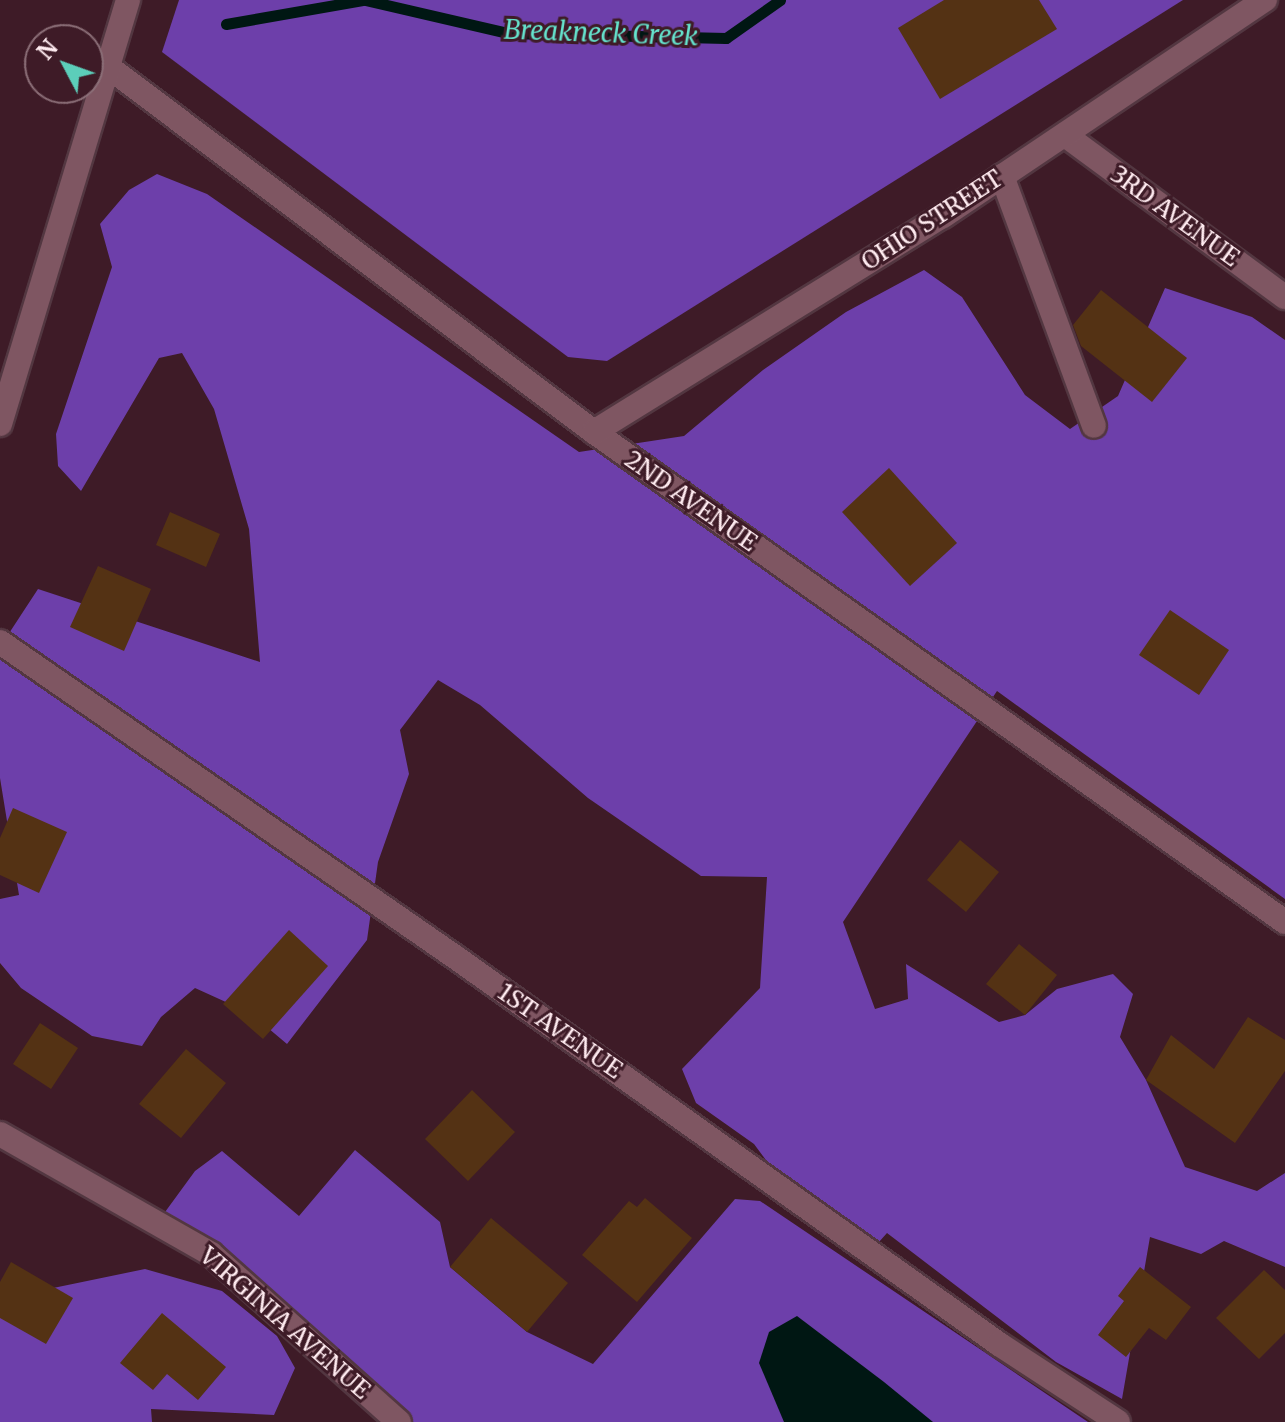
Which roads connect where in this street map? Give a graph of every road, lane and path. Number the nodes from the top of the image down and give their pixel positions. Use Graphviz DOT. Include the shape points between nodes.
graph roads {
  1 [pos="128,0"];
  2 [pos="1265,0"];
  3 [pos="107,66"];
  4 [pos="1065,135"];
  5 [pos="1002,176"];
  6 [pos="1285,297"];
  7 [pos="0,424"];
  8 [pos="1094,426"];
  9 [pos="594,432"];
  10 [pos="0,642"];
  11 [pos="1285,922"];
  12 [pos="0,1134"];
  13 [pos="399,1422"];
  14 [pos="1118,1422"];
  1 -- 3 [label="street"];
  2 -- 4 [label="street, OHIO STREET"];
  3 -- 7 [label="street"];
  3 -- 9 [label="street, 2ND AVENUE"];
  4 -- 5 [label="street, OHIO STREET"];
  4 -- 6 [label="street, 3RD AVENUE"];
  5 -- 8 [label="street"];
  5 -- 9 [label="street, OHIO STREET"];
  9 -- 11 [label="street, 2ND AVENUE"];
  10 -- 14 [label="street, 1ST AVENUE" via="471,967 999,1344"];
  12 -- 13 [label="street, VIRGINIA AVENUE" via="211,1254"];
}
